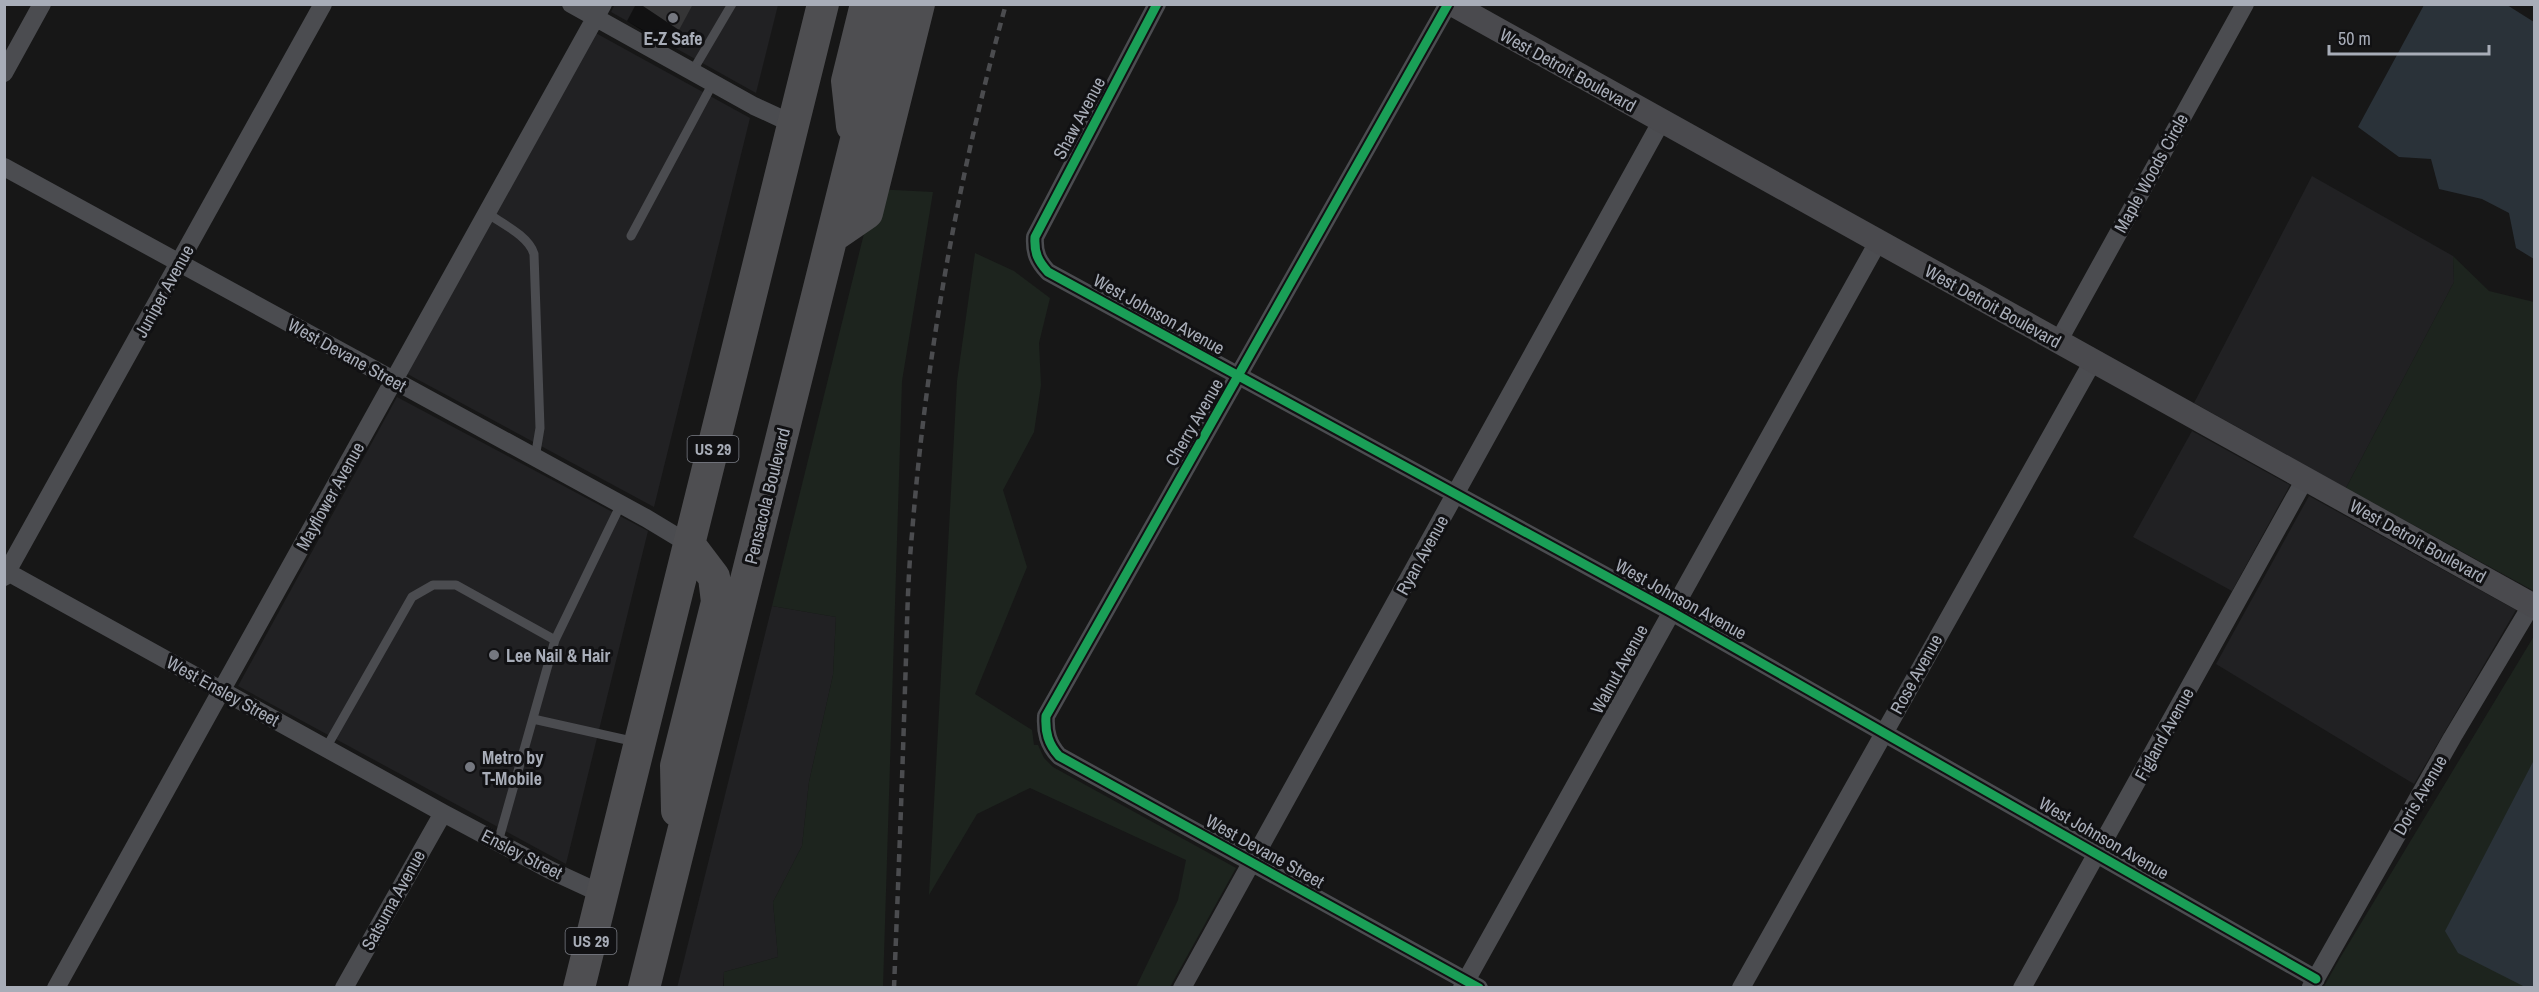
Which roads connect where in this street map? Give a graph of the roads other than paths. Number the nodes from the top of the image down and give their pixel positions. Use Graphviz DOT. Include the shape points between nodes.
graph roads {
  1 [pos="42,4"];
  2 [pos="323,4"];
  3 [pos="571,4"];
  4 [pos="732,4"];
  5 [pos="823,4"];
  6 [pos="866,4"];
  7 [pos="890,4"];
  8 [pos="919,4"];
  9 [pos="1157,4"];
  10 [pos="1450,4"];
  11 [pos="2245,4"];
  12 [pos="599,11"];
  13 [pos="692,72"];
  14 [pos="4,73"];
  15 [pos="713,83"];
  16 [pos="1661,122"];
  17 [pos="793,124"];
  18 [pos="854,148"];
  19 [pos="4,167"];
  20 [pos="487,213"];
  21 [pos="631,236"];
  22 [pos="832,237"];
  23 [pos="1878,242"];
  24 [pos="1034,248"];
  25 [pos="180,264"];
  26 [pos="2058,342"];
  27 [pos="2092,361"];
  28 [pos="1239,376"];
  29 [pos="393,381"];
  30 [pos="535,458"];
  31 [pos="2305,479"];
  32 [pos="1455,493"];
  33 [pos="621,504"];
  34 [pos="689,544"];
  35 [pos="6,573"];
  36 [pos="2534,605"];
  37 [pos="1670,611"];
  38 [pos="555,640"];
  39 [pos="222,691"];
  40 [pos="533,719"];
  41 [pos="1884,731"];
  42 [pos="1046,732"];
  43 [pos="640,743"];
  44 [pos="326,748"];
  45 [pos="442,813"];
  46 [pos="498,842"];
  47 [pos="678,851"];
  48 [pos="2097,853"];
  49 [pos="1252,863"];
  50 [pos="603,894"];
  51 [pos="591,939"];
  52 [pos="2314,983"];
  53 [pos="1469,985"];
  54 [pos="56,987"];
  55 [pos="344,987"];
  56 [pos="579,987"];
  57 [pos="590,987"];
  58 [pos="644,987"];
  59 [pos="1182,987"];
  60 [pos="1741,987"];
  61 [pos="2022,987"];
  1 -- 14 [label="street"];
  2 -- 25 [label="street, Juniper Avenue"];
  3 -- 12 [label="street"];
  4 -- 13 [label="lane"];
  5 -- 17 [label="highway, US 29"];
  6 -- 18 [label="highway" via="847,81"];
  7 -- 18 [label="highway, Pensacola Boulevard"];
  8 -- 22 [label="highway" via="867,213"];
  9 -- 24 [label="street, Shaw Avenue" via="1035,237"];
  10 -- 16 [label="street, West Detroit Boulevard"];
  10 -- 28 [label="street, Cherry Avenue"];
  11 -- 26 [label="street, Maple Woods Circle"];
  12 -- 13 [label="street"];
  12 -- 20 [label="street, Mayflower Avenue"];
  13 -- 15 [label="street"];
  15 -- 17 [label="street"];
  15 -- 21 [label="lane"];
  16 -- 23 [label="street, West Detroit Boulevard"];
  16 -- 32 [label="street, Ryan Avenue"];
  17 -- 34 [label="highway, US 29"];
  18 -- 22 [label="highway, Pensacola Boulevard"];
  19 -- 25 [label="street, West Devane Street"];
  20 -- 29 [label="street, Mayflower Avenue"];
  20 -- 30 [label="lane" via="510,228 534,254 540,428"];
  22 -- 47 [label="highway, Pensacola Boulevard"];
  23 -- 26 [label="street, West Detroit Boulevard"];
  23 -- 37 [label="street, Walnut Avenue"];
  24 -- 28 [label="street, West Johnson Avenue" via="1048,272"];
  25 -- 29 [label="street, West Devane Street"];
  25 -- 35 [label="street, Juniper Avenue"];
  26 -- 27 [label="street, West Detroit Boulevard"];
  27 -- 31 [label="street, West Detroit Boulevard"];
  27 -- 41 [label="street, Rose Avenue"];
  28 -- 32 [label="street, West Johnson Avenue"];
  28 -- 42 [label="street, Cherry Avenue" via="1046,716"];
  29 -- 30 [label="street, West Devane Street"];
  29 -- 39 [label="street, Mayflower Avenue"];
  30 -- 33 [label="street, West Devane Street"];
  31 -- 36 [label="street, West Detroit Boulevard"];
  31 -- 48 [label="street, Figland Avenue"];
  32 -- 37 [label="street, West Johnson Avenue"];
  32 -- 49 [label="street, Ryan Avenue"];
  33 -- 34 [label="street, West Devane Street"];
  33 -- 38 [label="lane"];
  34 -- 43 [label="highway, US 29"];
  34 -- 47 [label="highway" via="714,578 717,602 676,766"];
  35 -- 39 [label="street, West Ensley Street"];
  36 -- 52 [label="street, Doris Avenue" via="2452,738"];
  37 -- 41 [label="street, West Johnson Avenue"];
  37 -- 53 [label="street, Walnut Avenue"];
  38 -- 40 [label="lane"];
  38 -- 44 [label="lane" via="456,585 433,585 412,597"];
  39 -- 44 [label="street, West Ensley Street"];
  39 -- 54 [label="street, Mayflower Avenue"];
  40 -- 43 [label="lane"];
  40 -- 46 [label="lane"];
  41 -- 48 [label="street, West Johnson Avenue"];
  41 -- 60 [label="street, Rose Avenue"];
  42 -- 49 [label="street, West Devane Street" via="1059,756"];
  43 -- 50 [label="highway, US 29"];
  44 -- 45 [label="street, West Ensley Street"];
  45 -- 46 [label="street, Ensley Street"];
  45 -- 55 [label="street, Satsuma Avenue"];
  46 -- 50 [label="street, Ensley Street"];
  47 -- 58 [label="highway, Pensacola Boulevard"];
  48 -- 52 [label="street, West Johnson Avenue"];
  48 -- 61 [label="street, Figland Avenue"];
  49 -- 53 [label="street, West Devane Street"];
  49 -- 59 [label="street, Ryan Avenue"];
  50 -- 51 [label="highway, US 29"];
  51 -- 56 [label="highway, US 29"];
  51 -- 57 [label="highway"];
}
